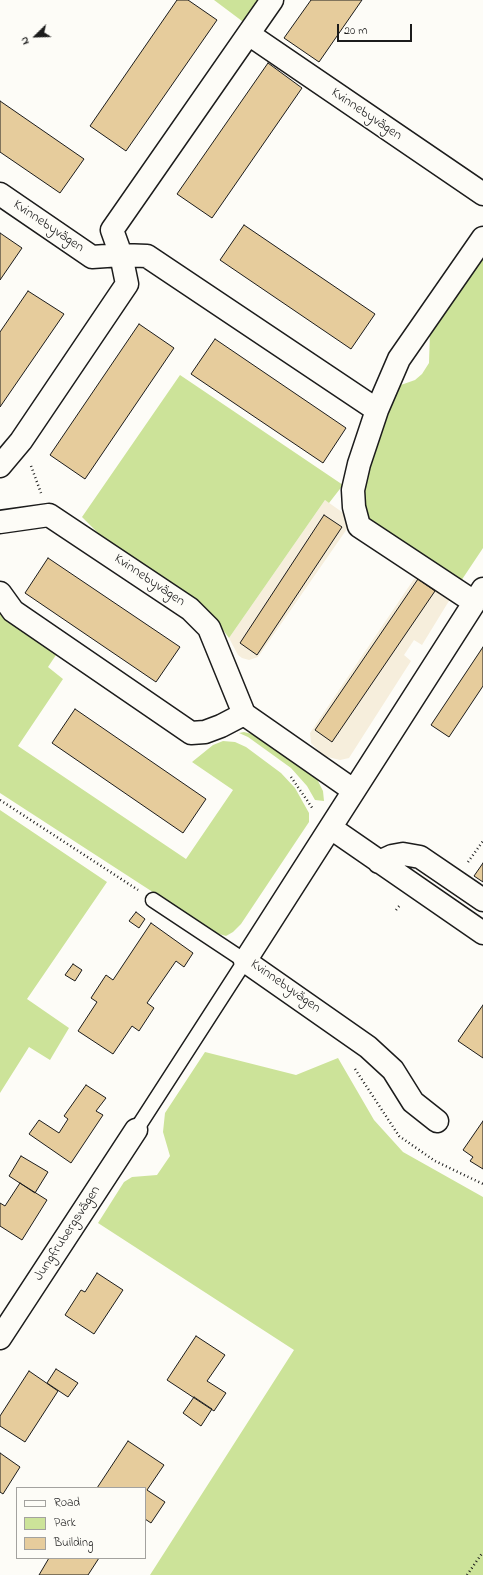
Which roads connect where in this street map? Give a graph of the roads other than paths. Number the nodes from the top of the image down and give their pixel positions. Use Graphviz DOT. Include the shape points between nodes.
graph roads {
  1 [pos="272,0"];
  2 [pos="250,35"];
  3 [pos="0,194"];
  4 [pos="483,194"];
  5 [pos="483,238"];
  6 [pos="121,255"];
  7 [pos="377,410"];
  8 [pos="0,466"];
  9 [pos="0,522"];
  10 [pos="0,593"];
  11 [pos="479,595"];
  12 [pos="244,714"];
  13 [pos="353,790"];
  14 [pos="331,828"];
  15 [pos="379,862"];
  16 [pos="153,900"];
  17 [pos="483,900"];
  18 [pos="483,933"];
  19 [pos="245,960"];
  20 [pos="437,1121"];
  21 [pos="136,1130"];
  22 [pos="0,1338"];
  1 -- 2 [label="street"];
  2 -- 4 [label="street, Kvinnebyvägen"];
  2 -- 6 [label="street" via="112,230"];
  3 -- 6 [label="street, Kvinnebyvägen" via="92,257"];
  5 -- 7 [label="street, Kvinnebyvägen" via="399,359"];
  6 -- 7 [label="street, Kvinnebyvägen" via="147,256"];
  6 -- 8 [label="street" via="127,284 21,441"];
  7 -- 11 [label="street, Kvinnebyvägen" via="353,490 359,526"];
  9 -- 12 [label="street, Kvinnebyvägen" via="49,515 190,609 209,628"];
  10 -- 12 [label="street" via="13,611 191,733 205,732"];
  11 -- 13 [label="street, Kvinnebyvägen"];
  12 -- 13 [label="street"];
  13 -- 14 [label="street, Kvinnebyvägen"];
  14 -- 15 [label="street"];
  14 -- 19 [label="street, Kvinnebyvägen"];
  15 -- 17 [label="street" via="403,854 420,857"];
  15 -- 18 [label="street"];
  16 -- 19 [label="lane"];
  19 -- 20 [label="street, Kvinnebyvägen" via="368,1047 393,1070 413,1102"];
  19 -- 21 [label="lane"];
  21 -- 22 [label="street, Jungfrubergsvägen"];
}
